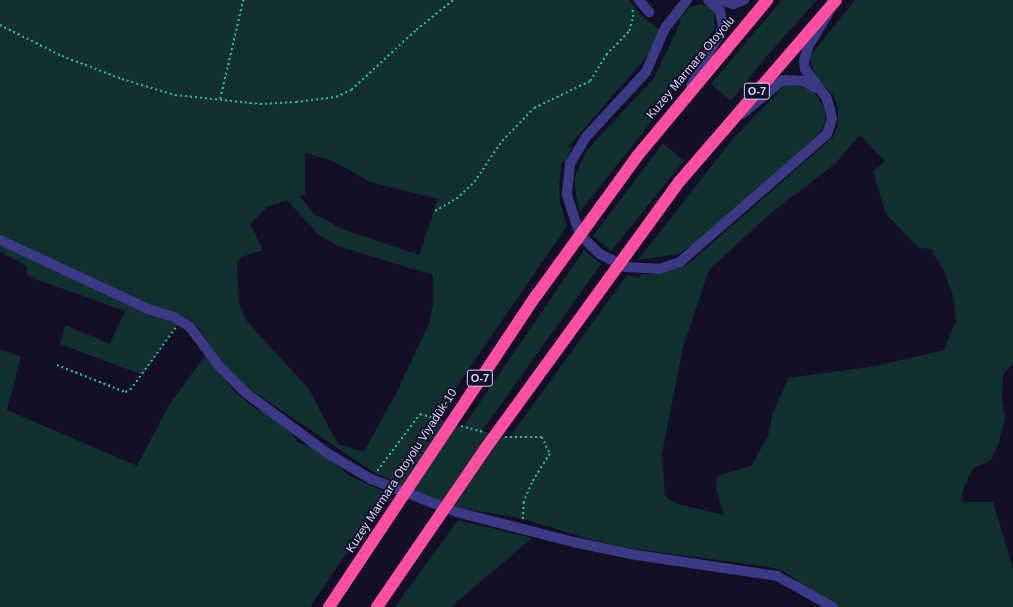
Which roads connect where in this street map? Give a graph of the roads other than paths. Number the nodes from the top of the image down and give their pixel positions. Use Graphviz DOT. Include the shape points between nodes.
graph roads {
  1 [pos="687,0"];
  2 [pos="708,0"];
  3 [pos="718,0"];
  4 [pos="744,0"];
  5 [pos="767,0"];
  6 [pos="835,1"];
  7 [pos="635,2"];
  8 [pos="649,12"];
  9 [pos="822,92"];
  10 [pos="686,96"];
  11 [pos="728,125"];
  12 [pos="638,155"];
  13 [pos="0,240"];
  14 [pos="329,607"];
  15 [pos="377,607"];
  16 [pos="833,607"];
  1 -- 9 [label="lane" via="666,28 646,72 586,136 570,164 567,195 574,222 580,236 610,261 625,267 659,269 680,262 691,255 827,134 832,119 826,97"];
  2 -- 10 [label="lane" via="720,11 723,27"];
  3 -- 4 [label="lane" via="733,4"];
  5 -- 10 [label="highway, Kuzey Marmara Otoyolu / O-7"];
  6 -- 9 [label="lane" via="805,54 805,69"];
  6 -- 11 [label="highway, O-7"];
  7 -- 8 [label="lane"];
  9 -- 11 [label="lane" via="803,81 783,80"];
  10 -- 12 [label="highway, Kuzey Marmara Otoyolu / O-7"];
  11 -- 15 [label="highway, O-7, bridge" via="679,182 485,449"];
  12 -- 14 [label="highway, Kuzey Marmara Otoyolu Viyadük-10 / O-7, bridge" via="536,296"];
  13 -- 16 [label="lane" via="148,309 180,321 200,337 219,366 246,393 327,453 376,481 456,512 574,542 630,554 777,576"];
}
